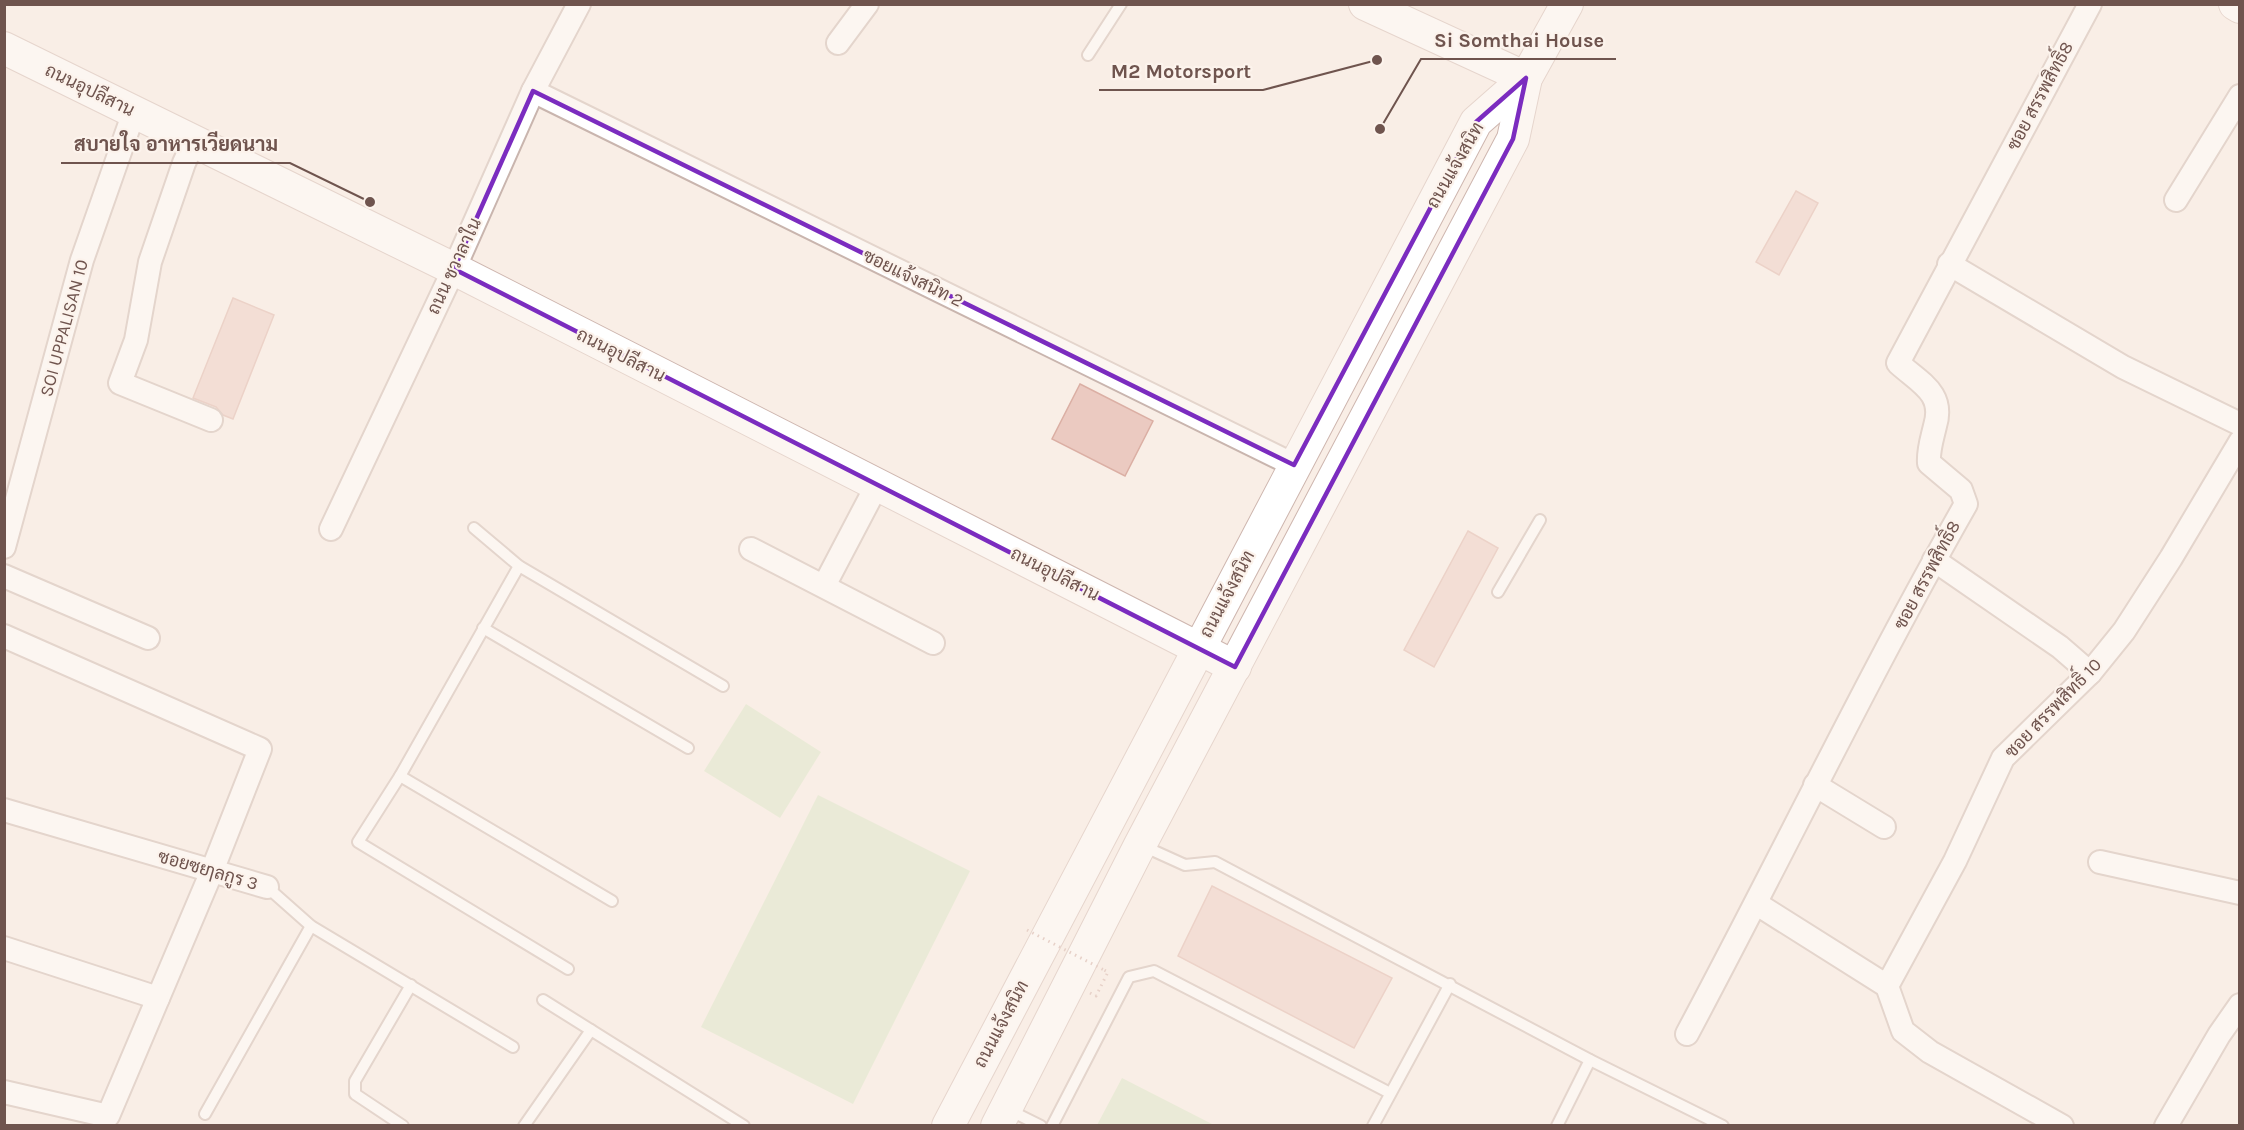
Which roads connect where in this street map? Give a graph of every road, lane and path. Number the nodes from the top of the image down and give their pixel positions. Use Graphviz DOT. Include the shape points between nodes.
graph roads {
  1 [pos="579,4"];
  2 [pos="867,4"];
  3 [pos="1122,4"];
  4 [pos="1365,4"];
  5 [pos="1567,4"];
  6 [pos="2090,4"];
  7 [pos="2235,4"];
  8 [pos="2240,7"];
  9 [pos="838,43"];
  10 [pos="4,48"];
  11 [pos="1088,55"];
  12 [pos="1526,78"];
  13 [pos="532,91"];
  14 [pos="2240,96"];
  15 [pos="134,112"];
  16 [pos="194,141"];
  17 [pos="2176,200"];
  18 [pos="1950,264"];
  19 [pos="454,269"];
  20 [pos="210,420"];
  21 [pos="2240,424"];
  22 [pos="2240,442"];
  23 [pos="1294,465"];
  24 [pos="877,485"];
  25 [pos="1540,520"];
  26 [pos="474,528"];
  27 [pos="331,529"];
  28 [pos="4,547"];
  29 [pos="752,549"];
  30 [pos="1934,560"];
  31 [pos="519,566"];
  32 [pos="4,576"];
  33 [pos="824,586"];
  34 [pos="1498,592"];
  35 [pos="483,628"];
  36 [pos="4,636"];
  37 [pos="148,638"];
  38 [pos="933,643"];
  39 [pos="1198,648"];
  40 [pos="1235,666"];
  41 [pos="2090,674"];
  42 [pos="723,686"];
  43 [pos="687,748"];
  44 [pos="400,776"];
  45 [pos="1815,785"];
  46 [pos="4,810"];
  47 [pos="1884,827"];
  48 [pos="1140,845"];
  49 [pos="2100,862"];
  50 [pos="212,872"];
  51 [pos="267,887"];
  52 [pos="2240,893"];
  53 [pos="612,901"];
  54 [pos="1757,904"];
  55 [pos="311,926"];
  56 [pos="1028,930"];
  57 [pos="4,948"];
  58 [pos="568,969"];
  59 [pos="1450,984"];
  60 [pos="411,985"];
  61 [pos="1887,986"];
  62 [pos="1096,996"];
  63 [pos="158,998"];
  64 [pos="543,1000"];
  65 [pos="2240,1005"];
  66 [pos="591,1030"];
  67 [pos="1687,1034"];
  68 [pos="513,1047"];
  69 [pos="1590,1060"];
  70 [pos="4,1092"];
  71 [pos="1390,1093"];
  72 [pos="205,1114"];
  73 [pos="1002,1117"];
  74 [pos="403,1125"];
  75 [pos="524,1125"];
  76 [pos="744,1125"];
  77 [pos="948,1125"];
  78 [pos="1041,1125"];
  79 [pos="1052,1125"];
  80 [pos="1373,1125"];
  81 [pos="1557,1125"];
  82 [pos="1723,1125"];
  83 [pos="2062,1125"];
  84 [pos="2166,1125"];
  1 -- 13 [label="street, ถนน ชวาลาใน"];
  2 -- 9 [label="street"];
  3 -- 11 [label="lane"];
  4 -- 12 [label="main road"];
  5 -- 12 [label="main road, ถนนแจ้งสนิท"];
  6 -- 18 [label="street, ซอย สรรพสิทธิ์8"];
  7 -- 8 [label="main road"];
  10 -- 15 [label="main road, ถนนอุปลีสาน"];
  12 -- 23 [label="main road, ถนนแจ้งสนิท" via="1476,122"];
  12 -- 40 [label="main road, ถนนแจ้งสนิท" via="1513,139"];
  13 -- 19 [label="street, ถนน ชวาลาใน"];
  13 -- 23 [label="street, ซอยแจ้งสนิท 2"];
  14 -- 17 [label="street"];
  15 -- 16 [label="main road, ถนนอุปลีสาน"];
  15 -- 28 [label="street, SOI UPPALISAN 10" via="82,260"];
  16 -- 19 [label="main road, ถนนอุปลีสาน"];
  16 -- 20 [label="street" via="150,262 136,340 120,383"];
  18 -- 21 [label="street" via="2123,367"];
  18 -- 30 [label="street, ซอย สรรพสิทธิ์8" via="1898,363 1936,397 1939,414 1928,451 1929,463 1961,490 1966,504"];
  19 -- 24 [label="main road, ถนนอุปลีสาน"];
  19 -- 27 [label="street, ถนน ชวาลาใน"];
  22 -- 41 [label="street, ซอย สรรพสิทธิ์ 10" via="2124,631"];
  23 -- 39 [label="main road, ถนนแจ้งสนิท"];
  24 -- 33 [label="street"];
  24 -- 39 [label="main road, ถนนอุปลีสาน"];
  25 -- 34 [label="lane"];
  26 -- 31 [label="lane"];
  29 -- 33 [label="street"];
  30 -- 41 [label="street" via="2060,647"];
  30 -- 45 [label="street, ซอย สรรพสิทธิ์8"];
  31 -- 35 [label="lane"];
  31 -- 42 [label="lane"];
  32 -- 37 [label="street"];
  33 -- 38 [label="street"];
  35 -- 43 [label="lane"];
  35 -- 44 [label="lane"];
  36 -- 50 [label="street" via="260,749"];
  39 -- 40 [label="main road, ถนนอุปลีสาน"];
  39 -- 77 [label="main road, ถนนแจ้งสนิท"];
  40 -- 48 [label="main road, ถนนแจ้งสนิท"];
  41 -- 61 [label="street, ซอย สรรพสิทธิ์ 10" via="2003,758 1955,861"];
  44 -- 53 [label="lane"];
  44 -- 58 [label="lane" via="358,842"];
  45 -- 47 [label="street"];
  45 -- 54 [label="street, ซอย สรรพสิทธิ์8"];
  46 -- 50 [label="street, ซอยซยๅลกูร 3"];
  48 -- 59 [label="lane" via="1185,865 1215,862"];
  48 -- 73 [label="main road, ถนนแจ้งสนิท"];
  49 -- 52 [label="street"];
  50 -- 51 [label="street, ซอยซยๅลกูร 3"];
  50 -- 63 [label="street"];
  51 -- 55 [label="lane, ซอยซยๅลกูร 3"];
  54 -- 61 [label="street"];
  54 -- 67 [label="street, ซอย สรรพสิทธิ์8"];
  55 -- 60 [label="lane, ซอยซยๅลกูร 3"];
  55 -- 72 [label="lane"];
  56 -- 62 [label="path, bridge" via="1108,972"];
  57 -- 63 [label="street"];
  59 -- 69 [label="lane"];
  59 -- 71 [label="lane"];
  60 -- 68 [label="lane, ซอยซยๅลกูร 3"];
  60 -- 74 [label="lane" via="354,1088 363,1101"];
  61 -- 83 [label="street" via="1903,1031 1930,1052"];
  63 -- 70 [label="street" via="108,1116"];
  64 -- 66 [label="lane"];
  65 -- 84 [label="street"];
  66 -- 75 [label="lane"];
  66 -- 76 [label="lane"];
  69 -- 81 [label="lane"];
  69 -- 82 [label="lane"];
  71 -- 79 [label="lane" via="1154,971 1129,976"];
  71 -- 80 [label="lane"];
  73 -- 78 [label="lane"];
}
